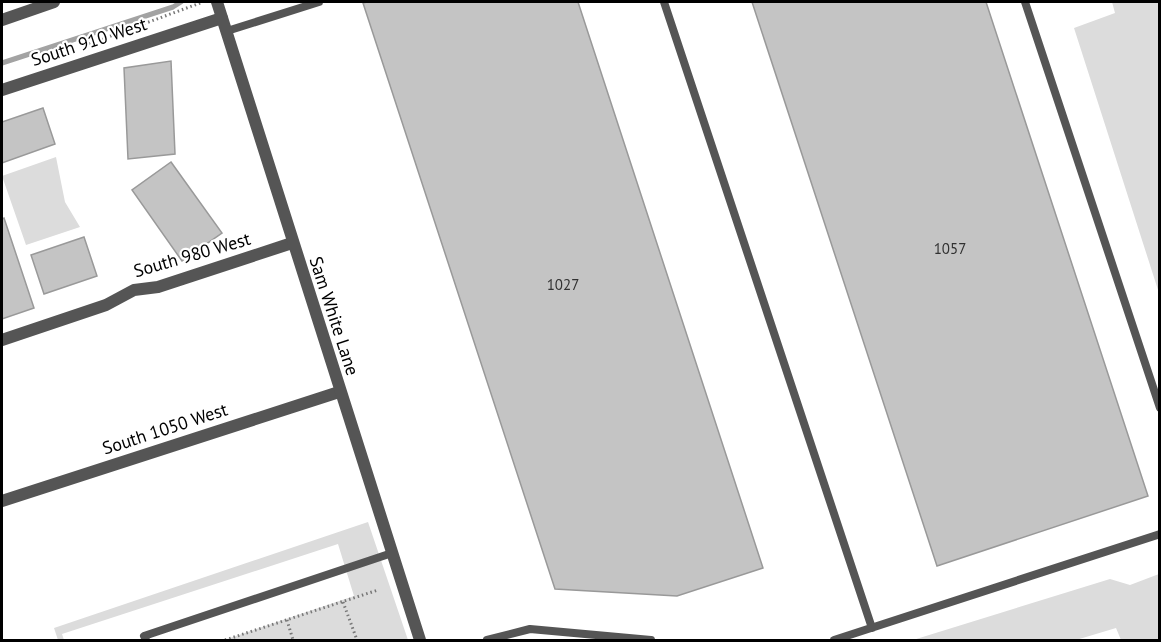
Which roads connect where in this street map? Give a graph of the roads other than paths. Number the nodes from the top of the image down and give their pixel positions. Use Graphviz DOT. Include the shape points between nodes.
graph roads {
  1 [pos="54,2"];
  2 [pos="217,2"];
  3 [pos="319,2"];
  4 [pos="664,2"];
  5 [pos="1025,2"];
  6 [pos="222,18"];
  7 [pos="2,20"];
  8 [pos="227,31"];
  9 [pos="2,90"];
  10 [pos="292,243"];
  11 [pos="2,340"];
  12 [pos="339,392"];
  13 [pos="1160,408"];
  14 [pos="2,501"];
  15 [pos="1160,534"];
  16 [pos="392,553"];
  17 [pos="872,628"];
  18 [pos="146,640"];
  19 [pos="420,640"];
  20 [pos="487,640"];
  21 [pos="651,640"];
  22 [pos="834,640"];
  1 -- 7 [label="street"];
  2 -- 6 [label="street, Sam White Lane"];
  3 -- 8 [label="lane"];
  4 -- 17 [label="lane"];
  5 -- 13 [label="lane"];
  6 -- 8 [label="street, Sam White Lane"];
  6 -- 9 [label="street, South 910 West"];
  8 -- 10 [label="street, Sam White Lane"];
  10 -- 11 [label="street, South 980 West" via="158,287 134,290 106,305"];
  10 -- 12 [label="street, Sam White Lane"];
  12 -- 14 [label="street, South 1050 West"];
  12 -- 16 [label="street, Sam White Lane"];
  15 -- 17 [label="lane"];
  16 -- 18 [label="lane" via="144,636"];
  16 -- 19 [label="street, Sam White Lane"];
  17 -- 22 [label="lane"];
  20 -- 21 [label="lane" via="530,629"];
}
